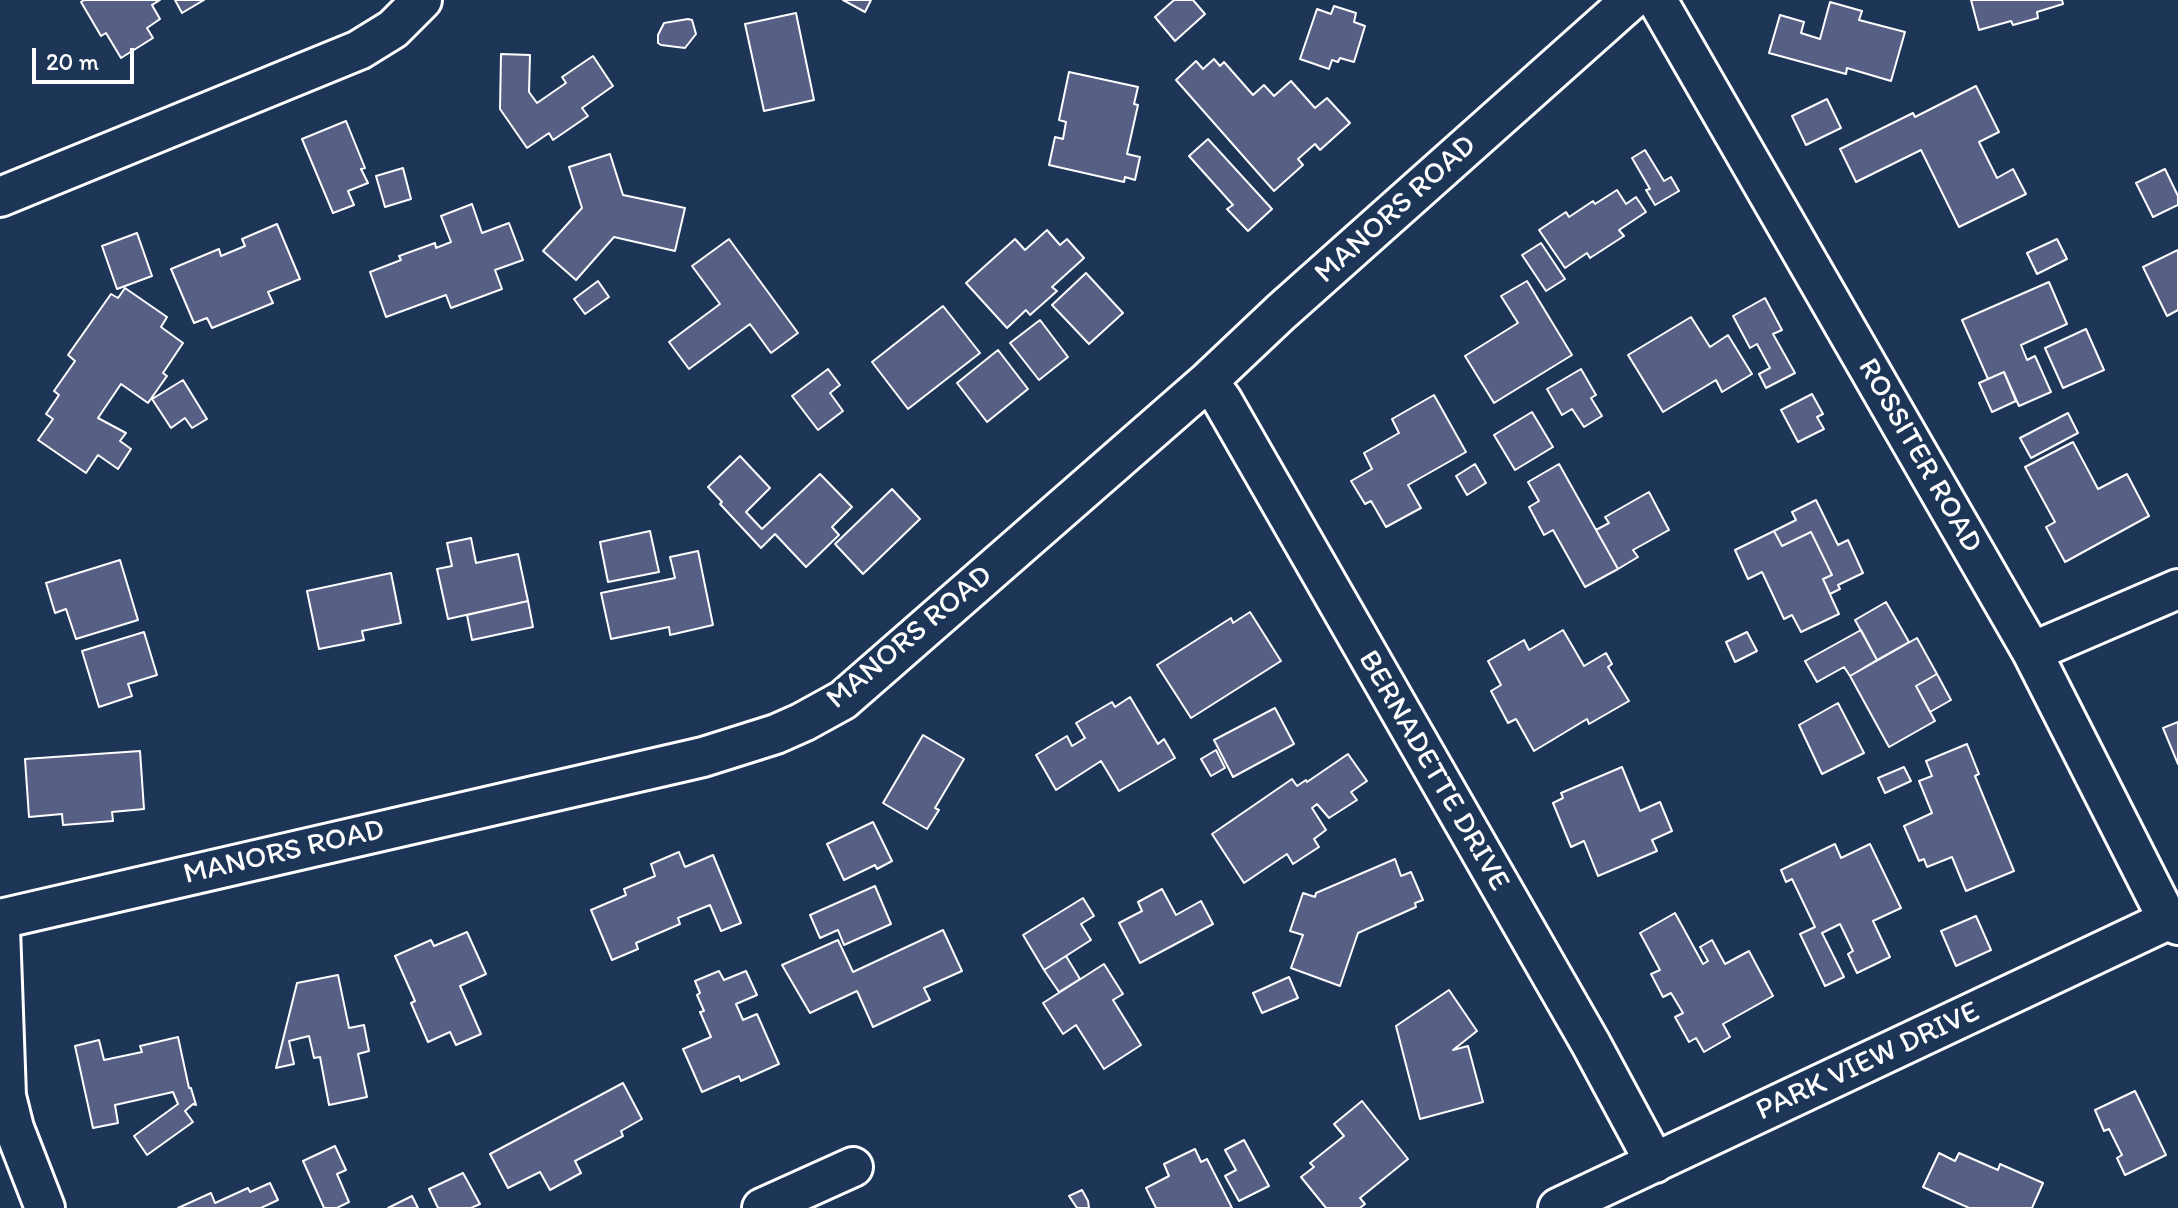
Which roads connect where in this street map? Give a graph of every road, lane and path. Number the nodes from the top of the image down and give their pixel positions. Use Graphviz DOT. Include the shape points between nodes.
graph roads {
  1 [pos="422,0"];
  2 [pos="1631,0"];
  3 [pos="1657,0"];
  4 [pos="0,197"];
  5 [pos="1208,381"];
  6 [pos="2178,589"];
  7 [pos="2032,652"];
  8 [pos="0,919"];
  9 [pos="2173,922"];
  10 [pos="0,928"];
  11 [pos="1655,1163"];
  12 [pos="853,1167"];
  13 [pos="45,1208"];
  14 [pos="762,1208"];
  15 [pos="1558,1208"];
  1 -- 4 [label="street" via="393,29 359,50"];
  2 -- 5 [label="street, MANORS ROAD"];
  3 -- 7 [label="street, ROSSITER ROAD"];
  5 -- 8 [label="street, MANORS ROAD" via="843,700 803,722 703,757"];
  5 -- 11 [label="street, BERNADETTE DRIVE"];
  6 -- 7 [label="street"];
  7 -- 9 [label="street, ROSSITER ROAD"];
  9 -- 11 [label="street, PARK VIEW DRIVE"];
  10 -- 13 [label="street" via="6,1096"];
  11 -- 15 [label="street, PARK VIEW DRIVE"];
  12 -- 14 [label="street"];
}
